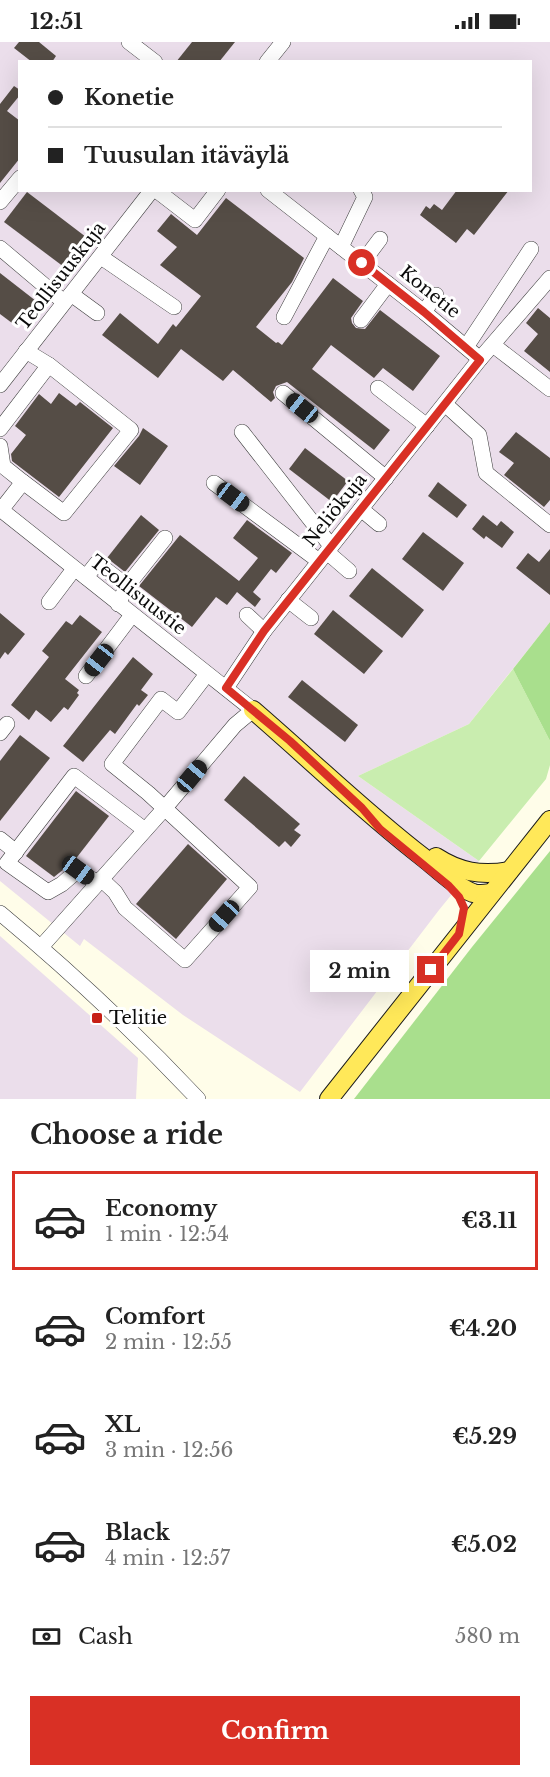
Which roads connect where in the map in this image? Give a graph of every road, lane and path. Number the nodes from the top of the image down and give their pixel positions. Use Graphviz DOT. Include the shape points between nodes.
graph roads {
  1 [pos="129,42"];
  2 [pos="283,42"];
  3 [pos="152,60"];
  4 [pos="269,60"];
  5 [pos="18,180"];
  6 [pos="152,192"];
  7 [pos="157,192"];
  8 [pos="216,192"];
  9 [pos="271,192"];
  10 [pos="362,192"];
  11 [pos="0,202"];
  12 [pos="327,236"];
  13 [pos="380,239"];
  14 [pos="341,247"];
  15 [pos="0,248"];
  16 [pos="531,249"];
  17 [pos="101,256"];
  18 [pos="362,263"];
  19 [pos="550,278"];
  20 [pos="388,284"];
  21 [pos="436,296"];
  22 [pos="68,298"];
  23 [pos="174,308"];
  24 [pos="424,312"];
  25 [pos="97,313"];
  26 [pos="284,317"];
  27 [pos="361,320"];
  28 [pos="493,345"];
  29 [pos="466,347"];
  30 [pos="26,351"];
  31 [pos="480,360"];
  32 [pos="49,365"];
  33 [pos="0,385"];
  34 [pos="378,388"];
  35 [pos="550,389"];
  36 [pos="283,393"];
  37 [pos="445,404"];
  38 [pos="427,426"];
  39 [pos="0,429"];
  40 [pos="242,432"];
  41 [pos="0,446"];
  42 [pos="386,478"];
  43 [pos="23,482"];
  44 [pos="214,483"];
  45 [pos="361,509"];
  46 [pos="0,510"];
  47 [pos="379,524"];
  48 [pos="550,525"];
  49 [pos="165,538"];
  50 [pos="326,553"];
  51 [pos="349,571"];
  52 [pos="80,573"];
  53 [pos="127,586"];
  54 [pos="288,600"];
  55 [pos="49,602"];
  56 [pos="118,604"];
  57 [pos="132,615"];
  58 [pos="247,615"];
  59 [pos="311,618"];
  60 [pos="264,631"];
  61 [pos="207,674"];
  62 [pos="86,675"];
  63 [pos="226,688"];
  64 [pos="253,710"];
  65 [pos="362,808"];
  66 [pos="164,810"];
  67 [pos="550,820"];
  68 [pos="145,830"];
  69 [pos="0,839"];
  70 [pos="16,852"];
  71 [pos="508,871"];
  72 [pos="99,881"];
  73 [pos="491,892"];
  74 [pos="0,914"];
  75 [pos="459,934"];
  76 [pos="41,947"];
  77 [pos="198,1099"];
  78 [pos="329,1099"];
  1 -- 3 [label="street"];
  2 -- 4 [label="street"];
  5 -- 11 [label="street"];
  6 -- 17 [label="street, Teollisuuskuja"];
  7 -- 8 [label="street" via="195,220"];
  9 -- 12 [label="street, Konetie"];
  10 -- 14 [label="street" via="365,196"];
  12 -- 14 [label="street, Konetie"];
  12 -- 26 [label="street"];
  13 -- 18 [label="street"];
  14 -- 18 [label="street, Konetie"];
  15 -- 22 [label="street"];
  16 -- 29 [label="street"];
  17 -- 22 [label="street, Teollisuuskuja"];
  17 -- 23 [label="street"];
  18 -- 20 [label="street, Konetie"];
  19 -- 28 [label="street, Neliökuja"];
  20 -- 24 [label="street, Konetie"];
  20 -- 27 [label="street"];
  21 -- 24 [label="street"];
  22 -- 25 [label="street"];
  22 -- 30 [label="street, Teollisuuskuja"];
  24 -- 29 [label="street, Konetie"];
  28 -- 31 [label="street, Neliökuja"];
  28 -- 35 [label="street"];
  29 -- 31 [label="street, Konetie"];
  30 -- 32 [label="street"];
  30 -- 33 [label="street, Teollisuuskuja"];
  31 -- 37 [label="street, Neliökuja"];
  32 -- 39 [label="street"];
  32 -- 43 [label="street" via="131,430 64,513"];
  34 -- 38 [label="street"];
  36 -- 42 [label="street"];
  37 -- 38 [label="street, Neliökuja"];
  37 -- 48 [label="street" via="479,435 486,473"];
  38 -- 42 [label="street, Neliökuja"];
  40 -- 50 [label="street"];
  41 -- 43 [label="street" via="3,466"];
  42 -- 45 [label="street, Neliökuja"];
  43 -- 46 [label="street"];
  44 -- 50 [label="street"];
  45 -- 47 [label="street"];
  45 -- 50 [label="street, Neliökuja"];
  46 -- 52 [label="street, Teollisuustie"];
  49 -- 53 [label="street"];
  50 -- 51 [label="street"];
  50 -- 54 [label="street, Neliökuja"];
  52 -- 53 [label="street" via="97,563"];
  52 -- 55 [label="street"];
  52 -- 56 [label="street, Teollisuustie"];
  53 -- 56 [label="street"];
  54 -- 59 [label="street"];
  54 -- 60 [label="street, Neliökuja"];
  56 -- 57 [label="street, Teollisuustie"];
  57 -- 61 [label="street, Teollisuustie"];
  57 -- 62 [label="street"];
  58 -- 60 [label="street"];
  60 -- 63 [label="street, Neliökuja"];
  61 -- 63 [label="street, Teollisuustie"];
  61 -- 66 [label="street" via="178,712 161,699 112,764"];
  63 -- 64 [label="street, Teollisuustie"];
  64 -- 65 [label="main road"];
  64 -- 66 [label="street" via="236,724"];
  65 -- 71 [label="main road" via="446,863 476,874"];
  65 -- 73 [label="main road" via="456,883 477,894"];
  65 -- 75 [label="main road" via="380,829 455,892 464,908"];
  66 -- 68 [label="street"];
  66 -- 72 [label="street" via="250,887 185,960"];
  67 -- 71 [label="main road"];
  68 -- 70 [label="street" via="74,776"];
  68 -- 72 [label="street"];
  69 -- 70 [label="street"];
  70 -- 72 [label="street" via="7,863 48,892 78,870"];
  71 -- 73 [label="main road"];
  72 -- 76 [label="street"];
  73 -- 75 [label="main road"];
  74 -- 76 [label="street"];
  75 -- 78 [label="main road"];
  76 -- 77 [label="street"];
}
